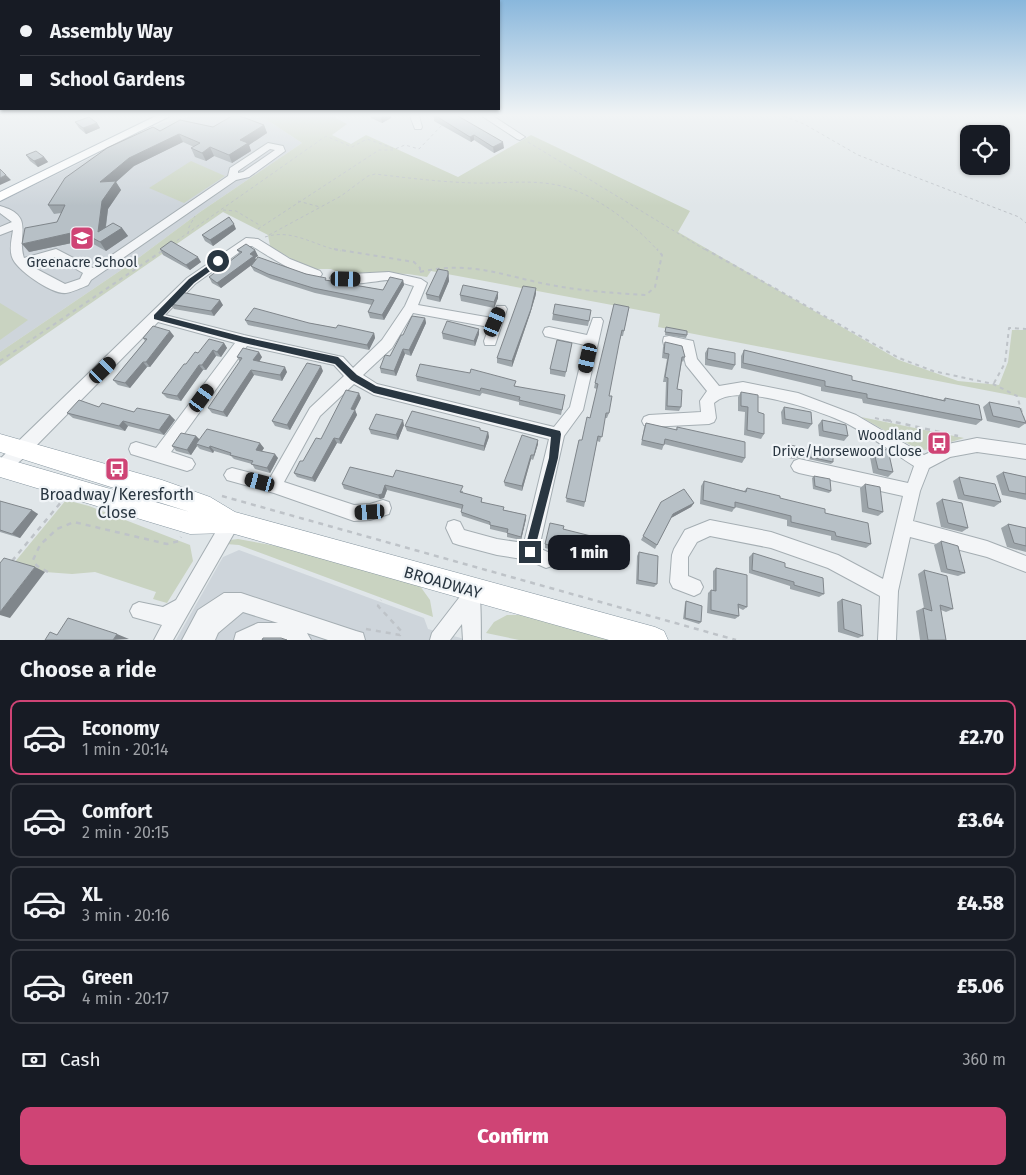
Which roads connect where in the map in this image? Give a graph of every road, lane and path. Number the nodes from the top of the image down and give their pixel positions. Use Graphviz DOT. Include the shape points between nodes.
graph roads {
  1 [pos="104,146"];
  2 [pos="310,146"];
  3 [pos="385,146"];
  4 [pos="403,146"];
  5 [pos="408,146"];
  6 [pos="422,146"];
  7 [pos="534,146"];
  8 [pos="842,146"];
  9 [pos="395,150"];
  10 [pos="233,176"];
  11 [pos="0,197"];
  12 [pos="298,201"];
  13 [pos="321,207"];
  14 [pos="187,208"];
  15 [pos="0,209"];
  16 [pos="223,210"];
  17 [pos="15,220"];
  18 [pos="1026,223"];
  19 [pos="262,226"];
  20 [pos="258,229"];
  21 [pos="0,231"];
  22 [pos="188,234"];
  23 [pos="269,235"];
  24 [pos="258,245"];
  25 [pos="21,263"];
  26 [pos="316,274"];
  27 [pos="88,277"];
  28 [pos="420,277"];
  29 [pos="336,278"];
  30 [pos="410,308"];
  31 [pos="501,309"];
  32 [pos="156,317"];
  33 [pos="597,321"];
  34 [pos="495,322"];
  35 [pos="1026,329"];
  36 [pos="550,332"];
  37 [pos="244,340"];
  38 [pos="490,341"];
  39 [pos="592,341"];
  40 [pos="669,341"];
  41 [pos="0,361"];
  42 [pos="354,377"];
  43 [pos="993,384"];
  44 [pos="716,392"];
  45 [pos="851,419"];
  46 [pos="649,421"];
  47 [pos="1026,424"];
  48 [pos="557,434"];
  49 [pos="0,442"];
  50 [pos="977,445"];
  51 [pos="136,449"];
  52 [pos="22,450"];
  53 [pos="1026,452"];
  54 [pos="160,455"];
  55 [pos="922,463"];
  56 [pos="187,464"];
  57 [pos="799,466"];
  58 [pos="0,468"];
  59 [pos="232,475"];
  60 [pos="274,486"];
  61 [pos="912,491"];
  62 [pos="221,496"];
  63 [pos="63,499"];
  64 [pos="383,508"];
  65 [pos="190,522"];
  66 [pos="231,522"];
  67 [pos="903,527"];
  68 [pos="454,528"];
  69 [pos="530,552"];
  70 [pos="546,560"];
  71 [pos="11,563"];
  72 [pos="1026,564"];
  73 [pos="48,572"];
  74 [pos="694,587"];
  75 [pos="889,591"];
  76 [pos="471,594"];
  77 [pos="381,600"];
  78 [pos="241,602"];
  79 [pos="183,606"];
  80 [pos="139,611"];
  81 [pos="351,638"];
  82 [pos="163,640"];
  83 [pos="191,640"];
  84 [pos="206,640"];
  85 [pos="243,640"];
  86 [pos="302,640"];
  87 [pos="439,640"];
  88 [pos="472,640"];
  89 [pos="655,640"];
  90 [pos="736,640"];
  91 [pos="887,640"];
  1 -- 11 [label="main road"];
  2 -- 16 [label="path"];
  3 -- 9 [label="path"];
  4 -- 9 [label="path"];
  5 -- 6 [label="path" via="419,149"];
  7 -- 43 [label="path" via="662,225 899,358 933,371"];
  8 -- 18 [label="path" via="858,155 1019,217"];
  9 -- 12 [label="path" via="379,150"];
  10 -- 14 [label="street"];
  12 -- 13 [label="path"];
  12 -- 19 [label="path"];
  13 -- 23 [label="path"];
  13 -- 28 [label="path" via="375,174 470,183 550,184 591,197 654,244 662,255 655,287 646,295 602,293 460,266 437,268"];
  14 -- 22 [label="path" via="197,213"];
  14 -- 27 [label="street"];
  15 -- 17 [label="street"];
  16 -- 19 [label="path" via="236,210"];
  16 -- 22 [label="path"];
  17 -- 21 [label="street"];
  17 -- 25 [label="street" via="16,252"];
  19 -- 20 [label="path"];
  22 -- 41 [label="path"];
  23 -- 24 [label="path"];
  23 -- 28 [label="path" via="299,236 329,248 414,262 420,268"];
  24 -- 26 [label="street" via="286,262"];
  24 -- 32 [label="street" via="246,242 191,281"];
  25 -- 27 [label="street" via="64,289"];
  25 -- 27 [label="street" via="56,254 90,271"];
  28 -- 29 [label="street"];
  28 -- 30 [label="street"];
  30 -- 34 [label="street"];
  30 -- 42 [label="street" via="387,344"];
  31 -- 34 [label="street"];
  32 -- 37 [label="street"];
  32 -- 52 [label="street"];
  33 -- 39 [label="street"];
  34 -- 38 [label="street"];
  35 -- 43 [label="path" via="1009,328 1005,363"];
  36 -- 39 [label="street"];
  37 -- 42 [label="street" via="338,361"];
  37 -- 54 [label="street"];
  39 -- 48 [label="street" via="576,410"];
  40 -- 44 [label="street" via="688,345 691,361"];
  42 -- 48 [label="street" via="374,390"];
  42 -- 60 [label="street" via="315,412"];
  43 -- 47 [label="path" via="1017,396"];
  44 -- 45 [label="street" via="743,388 798,399"];
  44 -- 46 [label="street" via="707,401 709,418"];
  45 -- 50 [label="path" via="858,415 969,438"];
  45 -- 55 [label="street"];
  48 -- 69 [label="street"];
  49 -- 52 [label="highway, BROADWAY"];
  50 -- 53 [label="street"];
  50 -- 55 [label="street" via="948,451"];
  51 -- 54 [label="street"];
  52 -- 58 [label="street, BROADWAY"];
  52 -- 66 [label="highway, BROADWAY" via="178,496"];
  54 -- 56 [label="street"];
  55 -- 61 [label="street"];
  57 -- 61 [label="street"];
  58 -- 65 [label="highway, BROADWAY"];
  59 -- 60 [label="street"];
  60 -- 64 [label="street" via="354,513"];
  61 -- 67 [label="street"];
  62 -- 90 [label="path"];
  63 -- 71 [label="path"];
  65 -- 66 [label="highway, BROADWAY"];
  65 -- 73 [label="path" via="179,540 167,544 74,522 57,529 40,544 33,560"];
  66 -- 76 [label="highway, BROADWAY"];
  66 -- 79 [label="street"];
  67 -- 72 [label="street" via="987,549"];
  67 -- 75 [label="street"];
  68 -- 69 [label="street" via="459,537"];
  69 -- 70 [label="street"];
  74 -- 75 [label="street" via="679,582 680,555 691,536 710,528 771,540 824,558"];
  75 -- 91 [label="street"];
  76 -- 87 [label="street"];
  76 -- 88 [label="street"];
  76 -- 89 [label="highway, BROADWAY"];
  77 -- 81 [label="path" via="378,606 402,632 400,635 350,626"];
  78 -- 81 [label="street"];
  78 -- 83 [label="street" via="224,602 204,616"];
  78 -- 84 [label="street" via="212,627"];
  79 -- 80 [label="street" via="164,616"];
  79 -- 82 [label="street"];
  85 -- 86 [label="street" via="266,629"];
}
